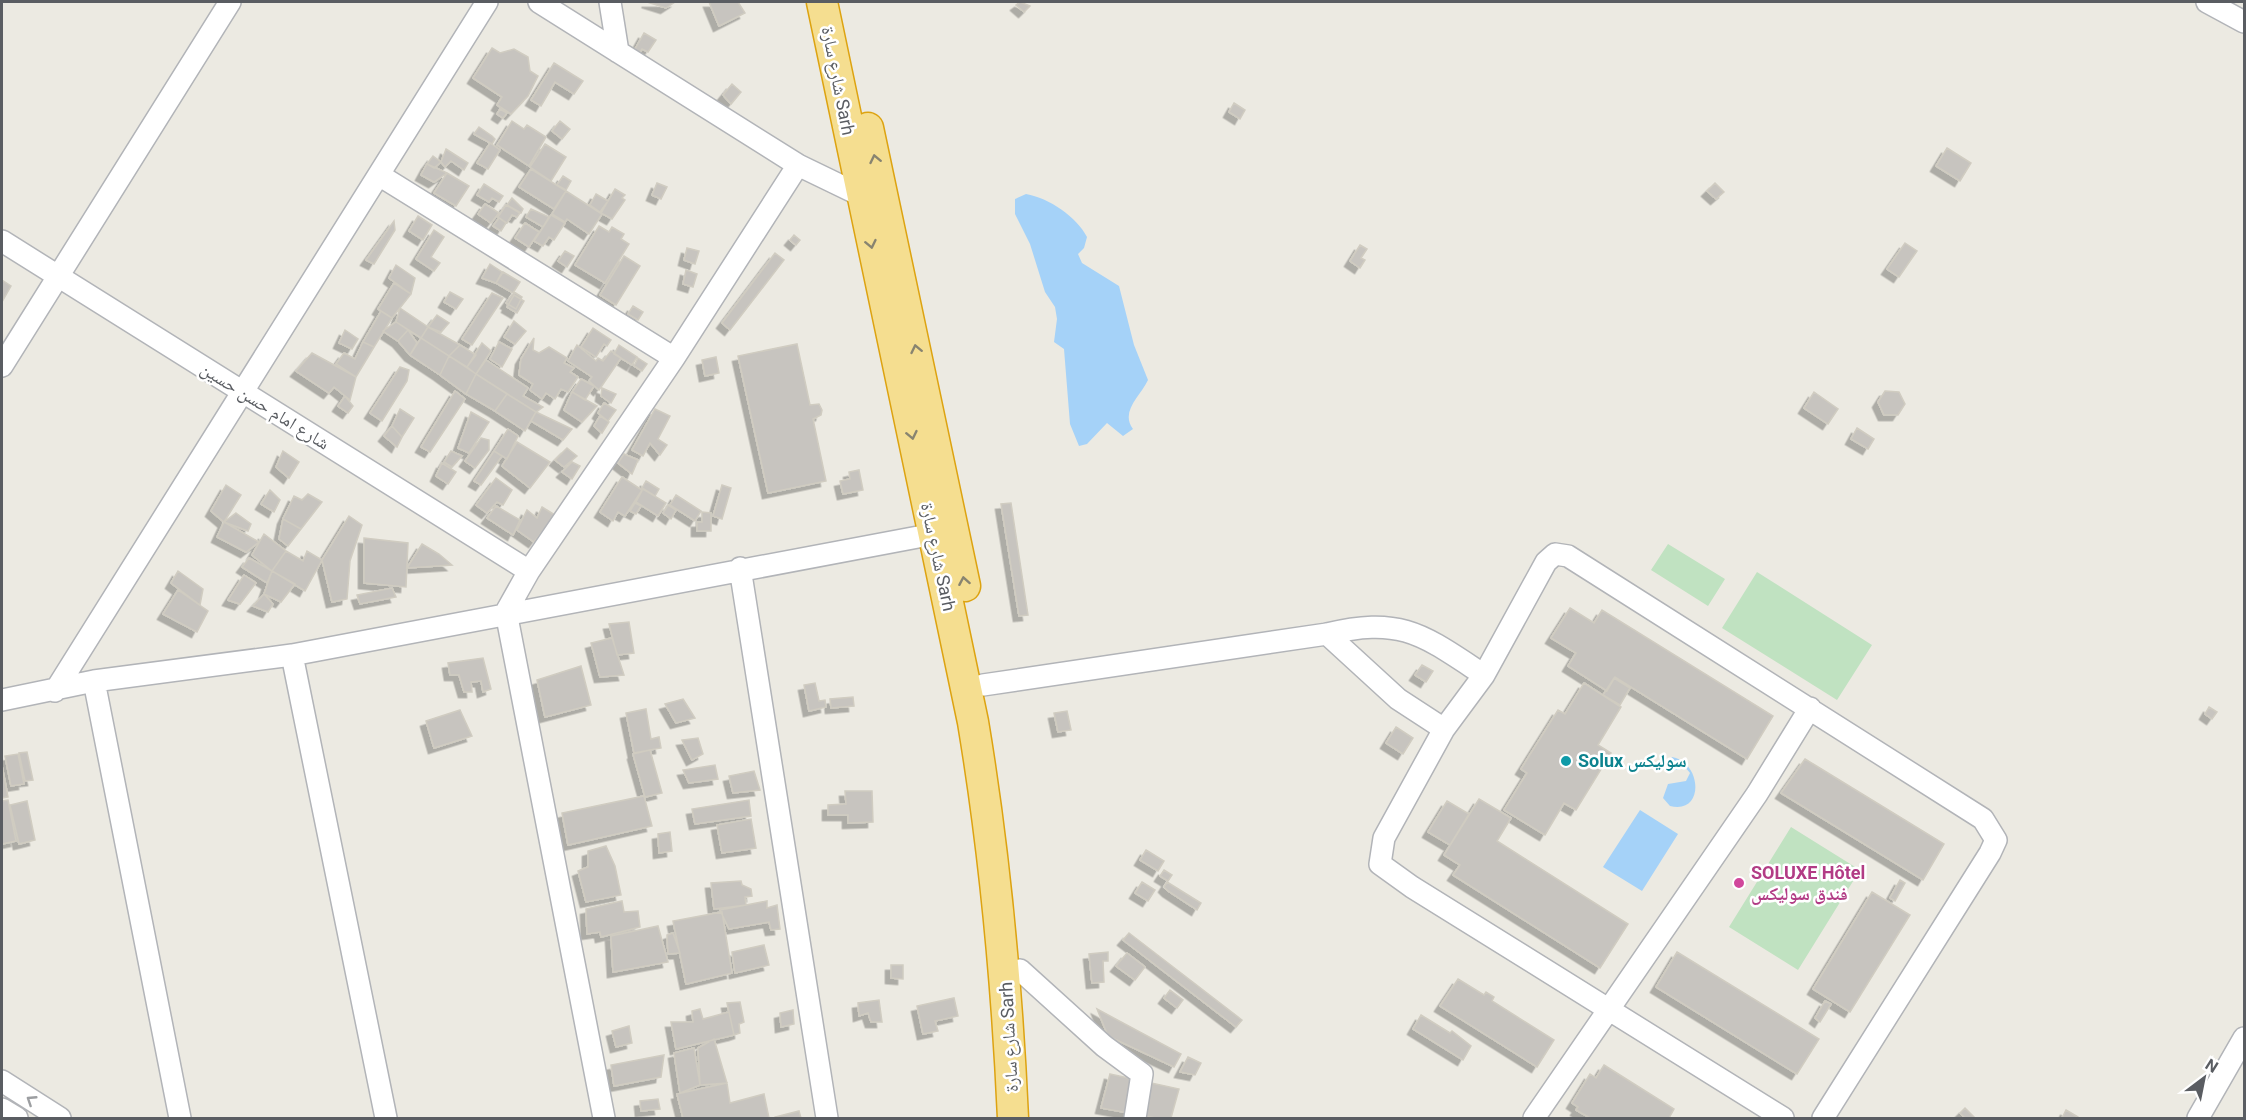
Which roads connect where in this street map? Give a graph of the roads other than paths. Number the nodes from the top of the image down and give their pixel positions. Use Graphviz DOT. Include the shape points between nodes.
graph roads {
  1 [pos="230,2"];
  2 [pos="487,2"];
  3 [pos="539,2"];
  4 [pos="610,2"];
  5 [pos="822,2"];
  6 [pos="841,2"];
  7 [pos="2207,2"];
  8 [pos="2244,21"];
  9 [pos="618,52"];
  10 [pos="798,165"];
  11 [pos="379,174"];
  12 [pos="860,195"];
  13 [pos="2,240"];
  14 [pos="57,276"];
  15 [pos="674,358"];
  16 [pos="2,366"];
  17 [pos="241,392"];
  18 [pos="934,534"];
  19 [pos="740,568"];
  20 [pos="529,571"];
  21 [pos="506,612"];
  22 [pos="1327,634"];
  23 [pos="292,654"];
  24 [pos="1484,675"];
  25 [pos="94,681"];
  26 [pos="983,685"];
  27 [pos="55,691"];
  28 [pos="2,700"];
  29 [pos="1810,708"];
  30 [pos="1444,729"];
  31 [pos="1020,970"];
  32 [pos="1608,1010"];
  33 [pos="2244,1038"];
  34 [pos="2,1081"];
  35 [pos="2,1109"];
  36 [pos="17,1119"];
  37 [pos="60,1119"];
  38 [pos="180,1119"];
  39 [pos="386,1119"];
  40 [pos="604,1119"];
  41 [pos="827,1119"];
  42 [pos="1013,1119"];
  43 [pos="1026,1119"];
  44 [pos="1135,1119"];
  45 [pos="1534,1119"];
  46 [pos="1784,1119"];
  47 [pos="1823,1119"];
  48 [pos="2198,1119"];
  1 -- 14 [label="street"];
  2 -- 11 [label="street"];
  3 -- 9 [label="street"];
  4 -- 9 [label="street"];
  5 -- 12 [label="highway, شارع سارة Sarh"];
  26 -- 6 [label="highway, شارع سارة Sarh, one-way" via="955,531"];
  7 -- 8 [label="street"];
  9 -- 10 [label="street"];
  10 -- 12 [label="street"];
  10 -- 15 [label="street"];
  11 -- 15 [label="street"];
  11 -- 17 [label="street"];
  12 -- 18 [label="highway, شارع سارة Sarh, one-way"];
  13 -- 14 [label="street, شارع امام حسن حسين"];
  14 -- 16 [label="street"];
  14 -- 17 [label="street, شارع امام حسن حسين"];
  15 -- 20 [label="street"];
  17 -- 20 [label="street, شارع امام حسن حسين"];
  17 -- 27 [label="street"];
  18 -- 19 [label="street"];
  18 -- 42 [label="highway, شارع سارة Sarh" via="989,821 1008,1006"];
  19 -- 21 [label="street"];
  19 -- 41 [label="street"];
  20 -- 21 [label="street"];
  21 -- 23 [label="street"];
  21 -- 40 [label="street"];
  22 -- 24 [label="street" via="1360,626 1389,626 1431,640"];
  22 -- 26 [label="street"];
  22 -- 30 [label="street" via="1398,699"];
  23 -- 25 [label="street"];
  23 -- 39 [label="street"];
  24 -- 29 [label="street" via="1546,562 1555,554 1568,556"];
  24 -- 30 [label="street"];
  25 -- 27 [label="street"];
  25 -- 38 [label="street"];
  26 -- 31 [label="highway, شارع سارة Sarh" via="1006,825"];
  27 -- 28 [label="street"];
  29 -- 32 [label="street" via="1757,794"];
  29 -- 47 [label="street" via="1983,819 1996,840"];
  30 -- 32 [label="street" via="1384,838 1380,864"];
  31 -- 43 [label="highway, شارع سارة Sarh"];
  31 -- 44 [label="street" via="1104,1046 1142,1074"];
  32 -- 45 [label="street"];
  32 -- 46 [label="street"];
  33 -- 48 [label="street"];
  37 -- 34 [label="street, one-way"];
  35 -- 36 [label="street"];
}
